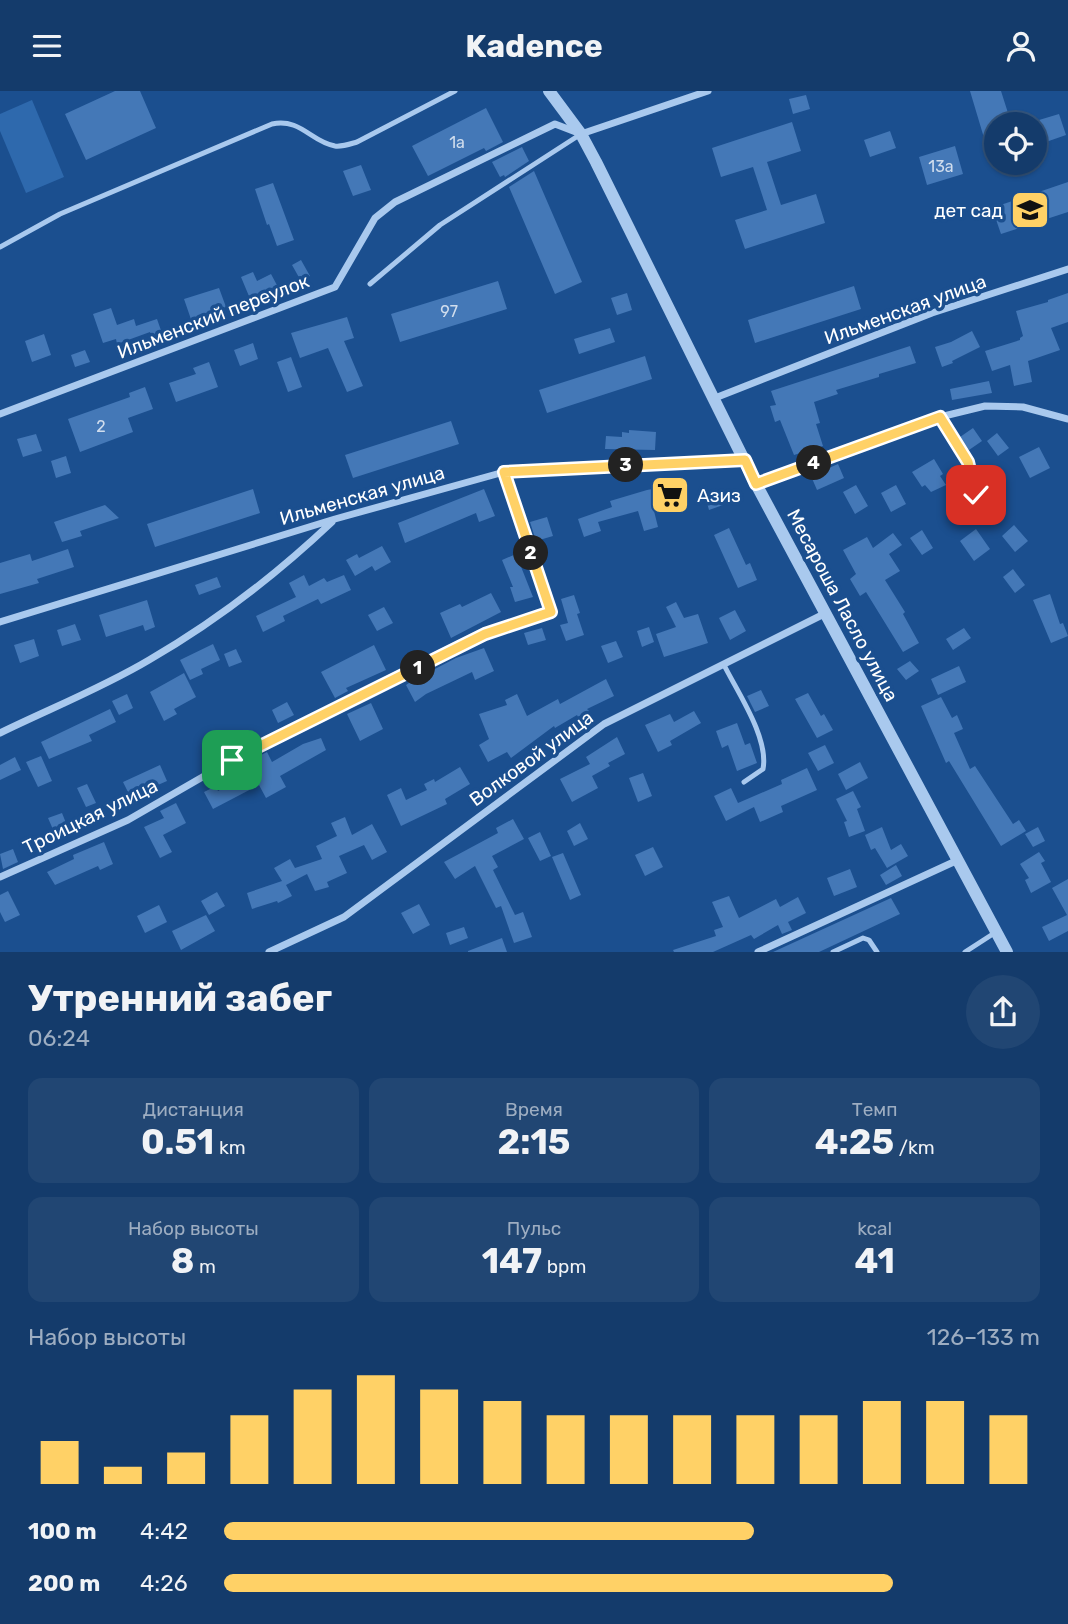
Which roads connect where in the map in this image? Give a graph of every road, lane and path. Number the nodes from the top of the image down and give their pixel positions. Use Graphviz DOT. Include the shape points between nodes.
graph roads {
  1 [pos="455,91"];
  2 [pos="549,91"];
  3 [pos="708,91"];
  4 [pos="581,134"];
  5 [pos="0,247"];
  6 [pos="1068,269"];
  7 [pos="370,284"];
  8 [pos="715,398"];
  9 [pos="0,414"];
  10 [pos="940,417"];
  11 [pos="1068,419"];
  12 [pos="745,460"];
  13 [pos="504,472"];
  14 [pos="756,484"];
  15 [pos="991,515"];
  16 [pos="335,519"];
  17 [pos="826,613"];
  18 [pos="0,622"];
  19 [pos="724,665"];
  20 [pos="0,733"];
  21 [pos="744,782"];
  22 [pos="958,860"];
  23 [pos="0,877"];
  24 [pos="996,932"];
  25 [pos="269,952"];
  26 [pos="758,952"];
  27 [pos="833,952"];
  28 [pos="877,952"];
  29 [pos="965,952"];
  30 [pos="1007,952"];
  1 -- 5 [label="lane" via="346,145 333,146 290,123 272,124 60,214"];
  2 -- 4 [label="street, Месароша Ласло улица"];
  3 -- 4 [label="street"];
  4 -- 7 [label="lane" via="440,225"];
  4 -- 8 [label="street, Месароша Ласло улица"];
  4 -- 9 [label="street, Ильменский переулок" via="555,124 395,202 375,218 335,287"];
  6 -- 8 [label="street, Ильменская улица" via="932,313"];
  8 -- 12 [label="street, Месароша Ласло улица"];
  10 -- 11 [label="street" via="985,406 1023,407"];
  10 -- 14 [label="street"];
  10 -- 15 [label="lane" via="968,462 976,495"];
  12 -- 13 [label="street, Ильменская улица"];
  12 -- 14 [label="street, Месароша Ласло улица"];
  13 -- 16 [label="street, Ильменская улица"];
  13 -- 23 [label="street, Троицкая улица" via="551,612 485,634 232,760 128,820"];
  14 -- 17 [label="street, Месароша Ласло улица"];
  16 -- 18 [label="street, Ильменская улица"];
  16 -- 20 [label="street" via="229,608 149,661"];
  17 -- 19 [label="street, Волковой улица"];
  17 -- 22 [label="street, Месароша Ласло улица"];
  19 -- 21 [label="lane" via="757,731 765,758 763,769"];
  19 -- 25 [label="street, Волковой улица" via="604,724 344,917"];
  22 -- 24 [label="street, Месароша Ласло улица"];
  22 -- 26 [label="street"];
  24 -- 29 [label="lane"];
  24 -- 30 [label="street, Месароша Ласло улица"];
  27 -- 28 [label="lane" via="863,938"];
}
